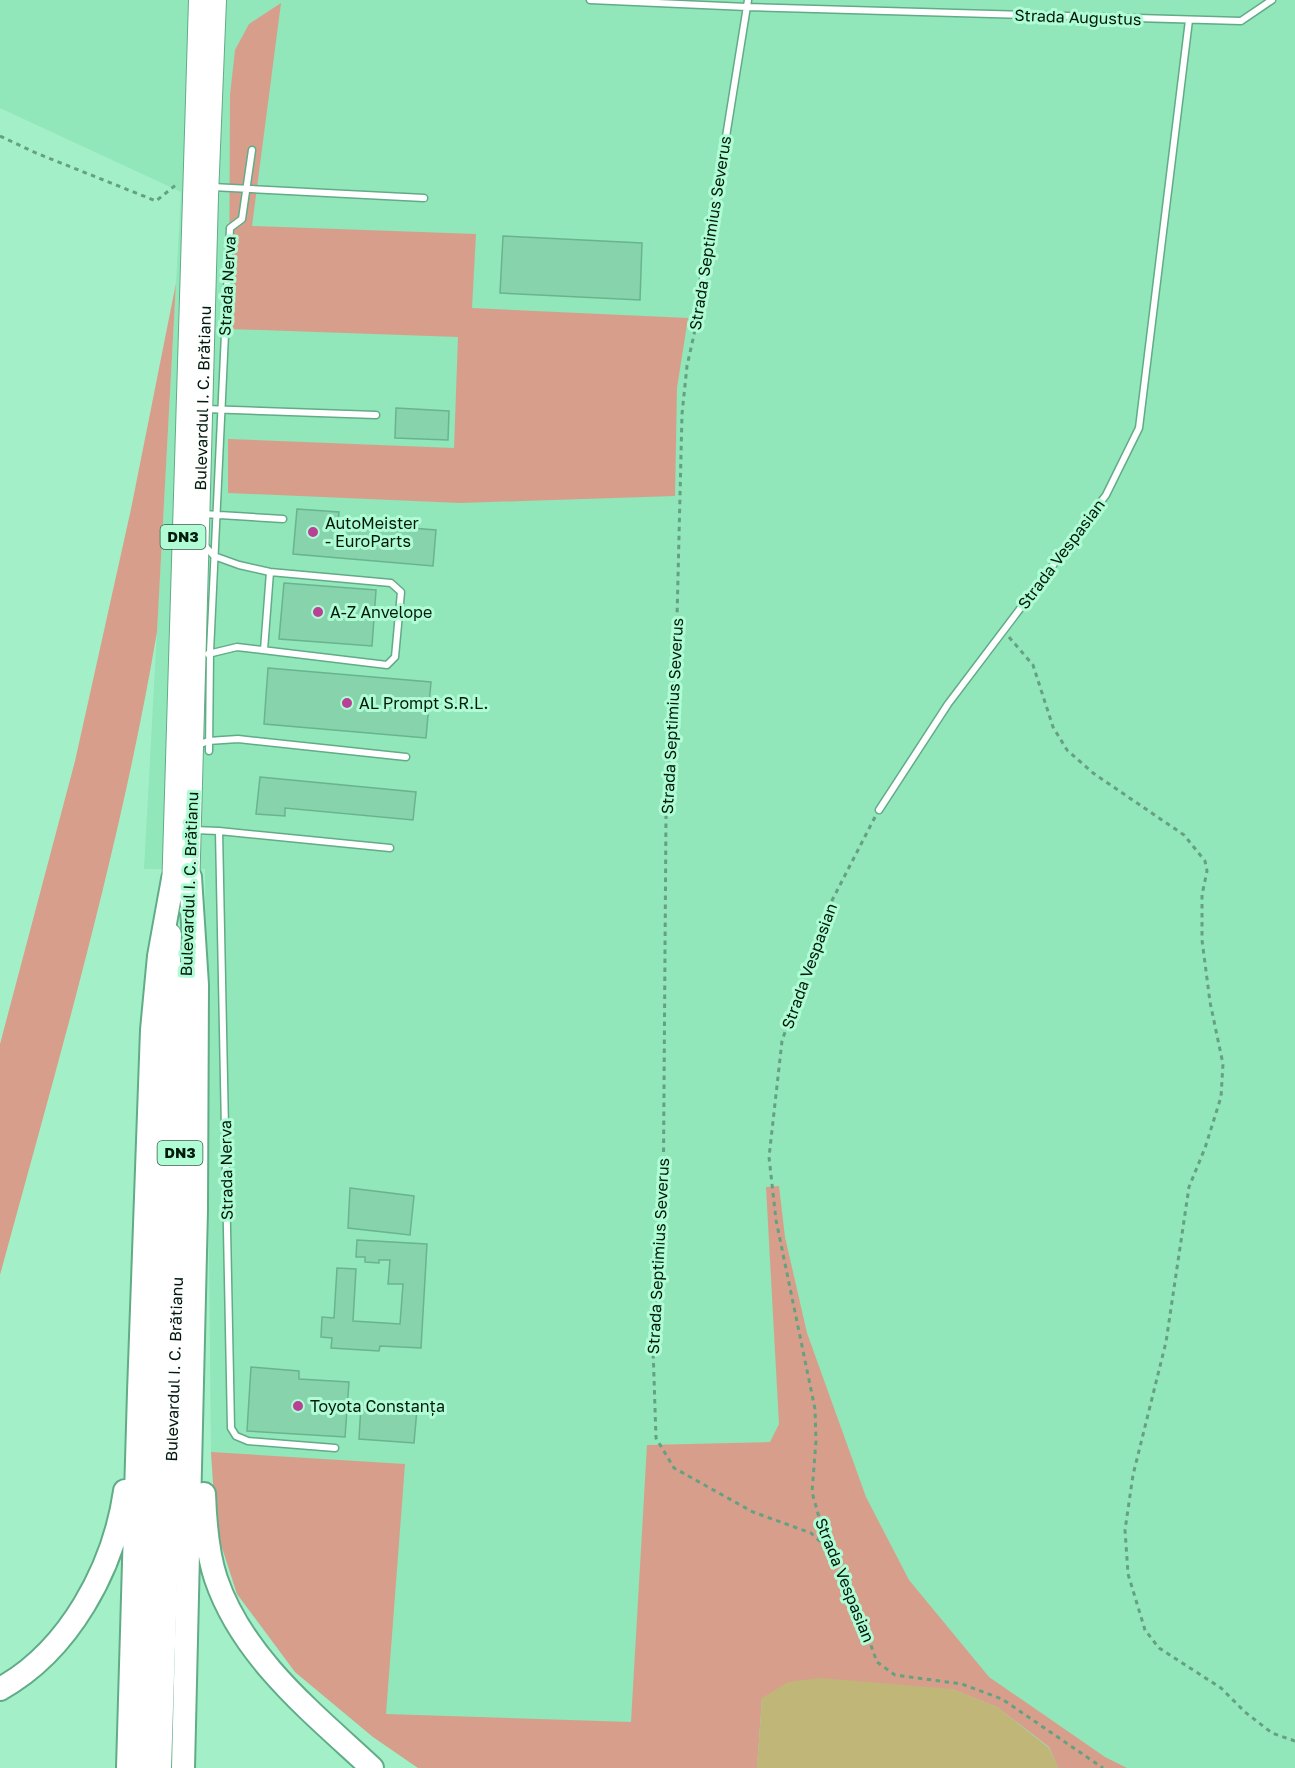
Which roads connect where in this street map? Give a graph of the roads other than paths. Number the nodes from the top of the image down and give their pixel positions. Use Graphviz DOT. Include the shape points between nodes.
graph roads {
  1 [pos="199,0"];
  2 [pos="216,0"];
  3 [pos="590,0"];
  4 [pos="1271,0"];
  5 [pos="748,3"];
  6 [pos="1189,20"];
  7 [pos="252,150"];
  8 [pos="208,187"];
  9 [pos="246,189"];
  10 [pos="424,198"];
  11 [pos="696,323"];
  12 [pos="211,409"];
  13 [pos="376,415"];
  14 [pos="207,514"];
  15 [pos="283,519"];
  16 [pos="198,537"];
  17 [pos="214,556"];
  18 [pos="270,572"];
  19 [pos="264,650"];
  20 [pos="202,658"];
  21 [pos="203,746"];
  22 [pos="406,757"];
  23 [pos="879,810"];
  24 [pos="191,830"];
  25 [pos="219,831"];
  26 [pos="390,848"];
  27 [pos="181,878"];
  28 [pos="196,1210"];
  29 [pos="138,1392"];
  30 [pos="335,1448"];
  31 [pos="0,1689"];
  32 [pos="128,1768"];
  33 [pos="144,1768"];
  34 [pos="161,1768"];
  35 [pos="183,1768"];
  36 [pos="372,1768"];
  1 -- 27 [label="main road, Bulevardul I. C. Brătianu / DN3"];
  2 -- 8 [label="main road, Bulevardul I. C. Brătianu / DN3"];
  3 -- 5 [label="lane, Strada Augustus"];
  4 -- 6 [label="lane, Strada Augustus" via="1241,21"];
  5 -- 6 [label="lane, Strada Augustus"];
  5 -- 11 [label="lane, Strada Septimius Severus"];
  6 -- 23 [label="lane, Strada Vespasian" via="1139,428 1106,495 948,704"];
  7 -- 9 [label="lane, Strada Nerva"];
  8 -- 9 [label="lane"];
  8 -- 12 [label="main road, Bulevardul I. C. Brătianu / DN3"];
  9 -- 10 [label="lane"];
  9 -- 12 [label="lane, Strada Nerva" via="242,219 230,228"];
  12 -- 13 [label="lane"];
  12 -- 14 [label="main road, Bulevardul I. C. Brătianu / DN3"];
  14 -- 15 [label="lane"];
  14 -- 16 [label="main road, Bulevardul I. C. Brătianu / DN3"];
  14 -- 17 [label="lane"];
  16 -- 17 [label="lane"];
  16 -- 20 [label="main road, Bulevardul I. C. Brătianu / DN3"];
  17 -- 18 [label="lane"];
  17 -- 20 [label="lane"];
  18 -- 19 [label="lane"];
  18 -- 19 [label="lane" via="391,583 401,592 395,657 387,665"];
  19 -- 20 [label="lane" via="237,647"];
  20 -- 21 [label="main road, Bulevardul I. C. Brătianu / DN3"];
  21 -- 22 [label="lane" via="238,739"];
  21 -- 24 [label="main road, Bulevardul I. C. Brătianu / DN3"];
  24 -- 25 [label="lane"];
  24 -- 27 [label="main road, Bulevardul I. C. Brătianu / DN3"];
  25 -- 26 [label="lane"];
  25 -- 30 [label="lane, Strada Nerva" via="231,1428 236,1436 248,1441"];
  27 -- 28 [label="highway" via="197,985"];
  27 -- 29 [label="highway" via="159,956 152,1030"];
  27 -- 33 [label="main road, Bulevardul I. C. Brătianu / DN3"];
  27 -- 34 [label="main road, Bulevardul I. C. Brătianu / DN3"];
  28 -- 35 [label="highway"];
  28 -- 36 [label="highway" via="203,1258 206,1532 216,1579 254,1651"];
  29 -- 31 [label="highway" via="123,1504 110,1552 96,1583 65,1631 41,1659"];
  29 -- 32 [label="highway"];
}
